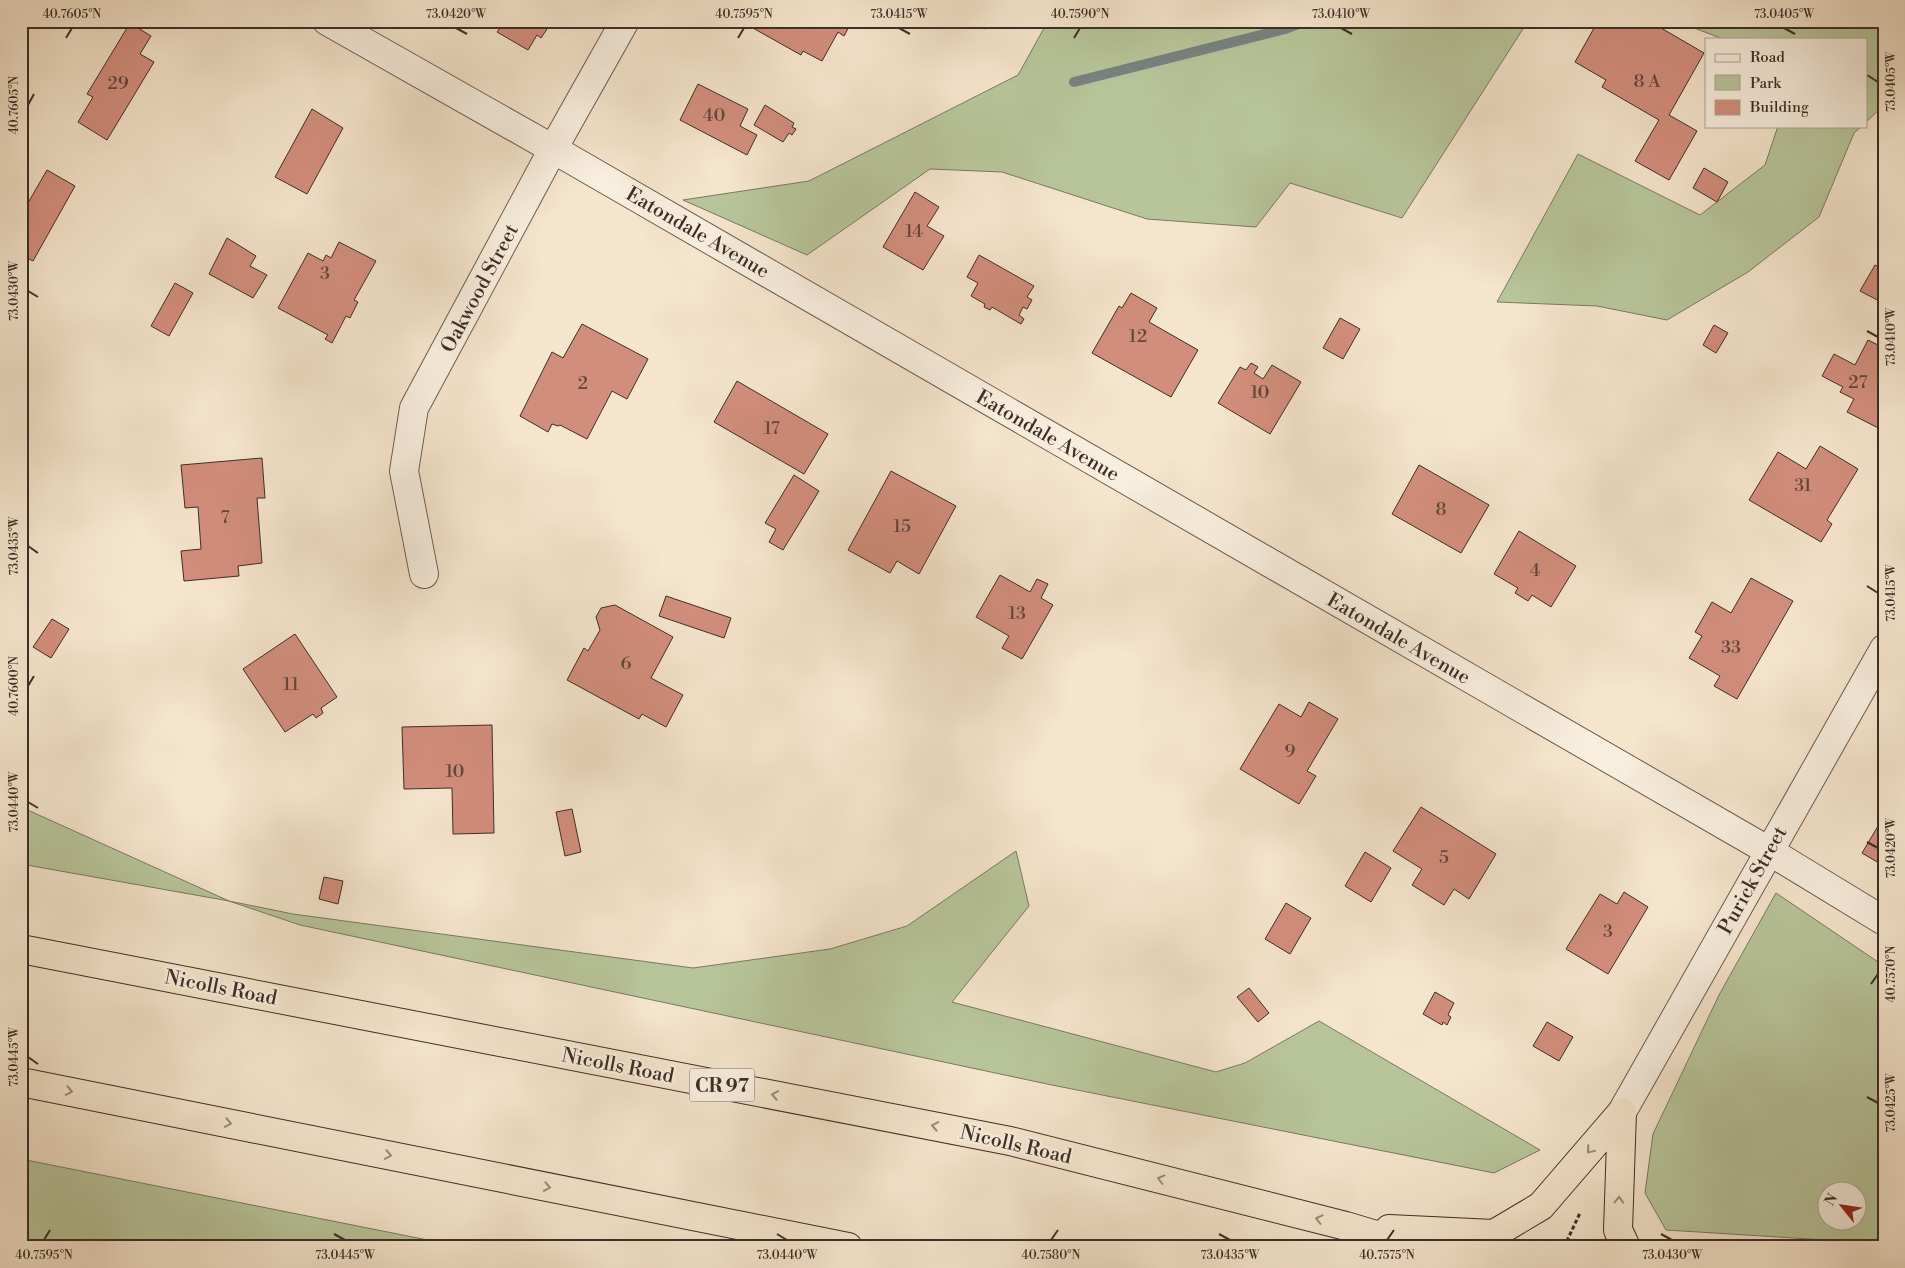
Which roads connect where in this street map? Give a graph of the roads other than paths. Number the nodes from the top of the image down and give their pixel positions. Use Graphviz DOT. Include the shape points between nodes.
graph roads {
  1 [pos="327,21"];
  2 [pos="625,21"];
  3 [pos="553,149"];
  4 [pos="424,574"];
  5 [pos="1884,649"];
  6 [pos="1769,851"];
  7 [pos="1884,921"];
  8 [pos="21,949"];
  9 [pos="21,1082"];
  10 [pos="1622,1112"];
  11 [pos="1346,1226"];
  12 [pos="848,1247"];
  13 [pos="1416,1247"];
  14 [pos="1626,1247"];
  1 -- 3 [label="street, Eatondale Avenue"];
  2 -- 3 [label="street, Oakwood Street"];
  3 -- 4 [label="street, Oakwood Street" via="414,408 404,471"];
  3 -- 6 [label="street, Eatondale Avenue"];
  5 -- 6 [label="street, Purick Street"];
  6 -- 7 [label="street, Eatondale Avenue"];
  6 -- 10 [label="street, Purick Street"];
  11 -- 8 [label="highway, Nicolls Road / CR 97, one-way" via="1010,1141"];
  9 -- 12 [label="highway, one-way"];
  10 -- 11 [label="highway, one-way" via="1541,1206 1494,1234"];
  14 -- 10 [label="highway, one-way" via="1618,1230"];
  11 -- 13 [label="highway, Nicolls Road / CR 97"];
}
